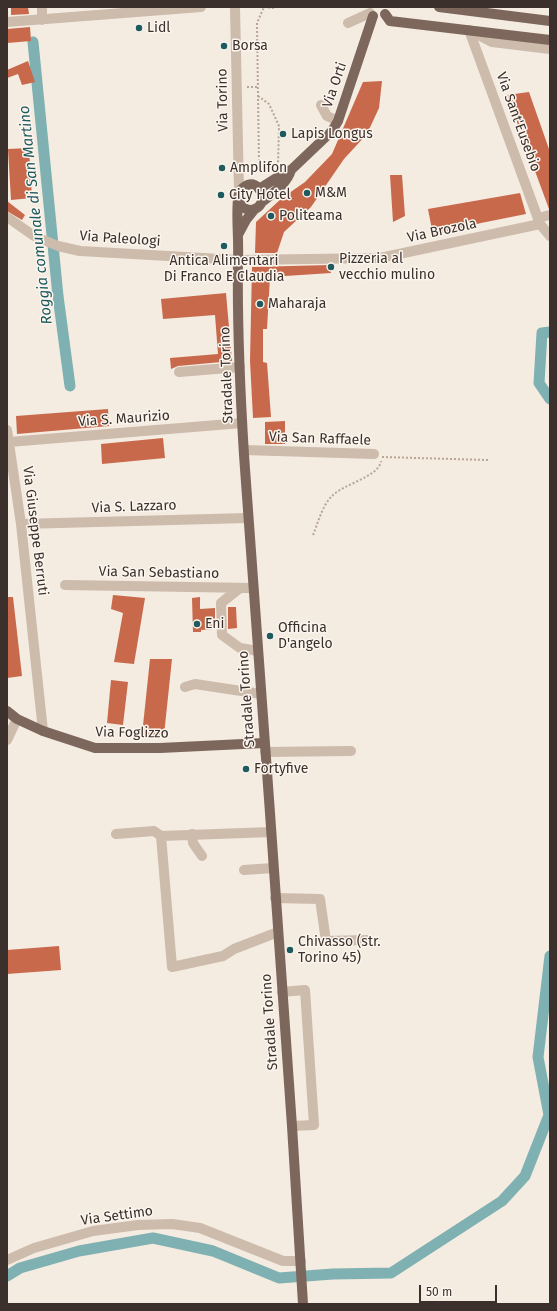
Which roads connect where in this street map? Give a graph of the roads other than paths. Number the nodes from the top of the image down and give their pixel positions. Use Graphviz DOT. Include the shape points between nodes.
graph roads {
  1 [pos="42,7"];
  2 [pos="201,7"];
  3 [pos="235,7"];
  4 [pos="439,7"];
  5 [pos="386,10"];
  6 [pos="371,12"];
  7 [pos="42,20"];
  8 [pos="550,21"];
  9 [pos="7,22"];
  10 [pos="348,23"];
  11 [pos="469,30"];
  12 [pos="550,40"];
  13 [pos="550,49"];
  14 [pos="321,105"];
  15 [pos="338,121"];
  16 [pos="291,170"];
  17 [pos="259,188"];
  18 [pos="238,196"];
  19 [pos="262,202"];
  20 [pos="254,210"];
  21 [pos="550,215"];
  22 [pos="7,217"];
  23 [pos="539,221"];
  24 [pos="238,235"];
  25 [pos="550,236"];
  26 [pos="238,260"];
  27 [pos="240,367"];
  28 [pos="179,372"];
  29 [pos="242,423"];
  30 [pos="7,430"];
  31 [pos="9,442"];
  32 [pos="244,450"];
  33 [pos="378,456"];
  34 [pos="248,518"];
  35 [pos="21,524"];
  36 [pos="64,585"];
  37 [pos="240,588"];
  38 [pos="253,588"];
  39 [pos="258,651"];
  40 [pos="185,687"];
  41 [pos="261,694"];
  42 [pos="7,711"];
  43 [pos="18,719"];
  44 [pos="42,731"];
  45 [pos="7,740"];
  46 [pos="264,747"];
  47 [pos="351,751"];
  48 [pos="271,832"];
  49 [pos="116,834"];
  50 [pos="192,834"];
  51 [pos="161,836"];
  52 [pos="202,856"];
  53 [pos="273,868"];
  54 [pos="244,870"];
  55 [pos="275,898"];
  56 [pos="278,932"];
  57 [pos="367,940"];
  58 [pos="282,992"];
  59 [pos="292,1126"];
  60 [pos="7,1260"];
  61 [pos="301,1261"];
  62 [pos="303,1304"];
  1 -- 7 [label="street"];
  2 -- 7 [label="street"];
  3 -- 18 [label="street, Via Torino"];
  4 -- 8 [label="main road"];
  5 -- 6 [label="main road" via="378,17"];
  5 -- 11 [label="main road" via="390,21"];
  6 -- 10 [label="street"];
  6 -- 15 [label="main road, Via Orti"];
  7 -- 9 [label="street"];
  11 -- 12 [label="main road"];
  11 -- 13 [label="street" via="492,42"];
  11 -- 23 [label="street, Via Sant'Eusebio"];
  14 -- 15 [label="street" via="327,116"];
  15 -- 16 [label="main road, Via Orti"];
  16 -- 17 [label="main road, Via Orti"];
  16 -- 19 [label="main road, Via Orti" via="279,188"];
  17 -- 18 [label="main road" via="254,185 242,187"];
  17 -- 19 [label="main road" via="262,192"];
  18 -- 20 [label="main road" via="244,209"];
  18 -- 24 [label="main road, Stradale Torino"];
  19 -- 20 [label="main road"];
  20 -- 24 [label="main road, Stradale Torino"];
  21 -- 23 [label="street, Via Brozola"];
  22 -- 26 [label="street, Via Paleologi" via="34,236 58,246 80,251"];
  23 -- 25 [label="street"];
  23 -- 26 [label="street, Via Brozola" via="380,258"];
  24 -- 26 [label="main road, Stradale Torino"];
  26 -- 27 [label="main road, Stradale Torino"];
  27 -- 28 [label="street"];
  27 -- 29 [label="main road, Stradale Torino"];
  29 -- 31 [label="street, Via S. Maurizio"];
  29 -- 32 [label="main road, Stradale Torino"];
  30 -- 31 [label="street, Via Giuseppe Berruti"];
  31 -- 35 [label="street, Via Giuseppe Berruti"];
  32 -- 33 [label="street, Via San Raffaele"];
  32 -- 34 [label="main road, Stradale Torino"];
  34 -- 35 [label="street, Via S. Lazzaro"];
  34 -- 38 [label="main road, Stradale Torino"];
  35 -- 44 [label="street, Via Giuseppe Berruti"];
  36 -- 37 [label="street, Via San Sebastiano"];
  37 -- 38 [label="street, Via San Sebastiano"];
  37 -- 39 [label="street" via="221,603 222,636 240,648"];
  38 -- 39 [label="main road, Stradale Torino"];
  39 -- 41 [label="main road, Stradale Torino"];
  40 -- 41 [label="street" via="195,684"];
  41 -- 46 [label="main road, Stradale Torino"];
  42 -- 43 [label="main road, Via Foglizzo"];
  43 -- 44 [label="main road, Via Foglizzo"];
  43 -- 45 [label="street"];
  44 -- 46 [label="main road, Via Foglizzo" via="95,748"];
  46 -- 47 [label="street"];
  46 -- 48 [label="main road, Stradale Torino"];
  48 -- 50 [label="street"];
  48 -- 53 [label="main road, Stradale Torino"];
  49 -- 51 [label="street" via="154,831"];
  50 -- 51 [label="street"];
  50 -- 52 [label="street" via="193,843"];
  51 -- 56 [label="street" via="172,967 223,956 234,949"];
  53 -- 54 [label="street"];
  53 -- 55 [label="main road, Stradale Torino"];
  55 -- 56 [label="main road, Stradale Torino"];
  55 -- 57 [label="street" via="320,899 326,941"];
  56 -- 58 [label="main road, Stradale Torino"];
  58 -- 59 [label="main road, Stradale Torino"];
  58 -- 59 [label="street" via="305,990 314,1125"];
  59 -- 61 [label="main road, Stradale Torino"];
  60 -- 61 [label="street, Via Settimo" via="34,1248 93,1231 138,1225 172,1224 200,1228 283,1261"];
  61 -- 62 [label="main road, Stradale Torino"];
}
